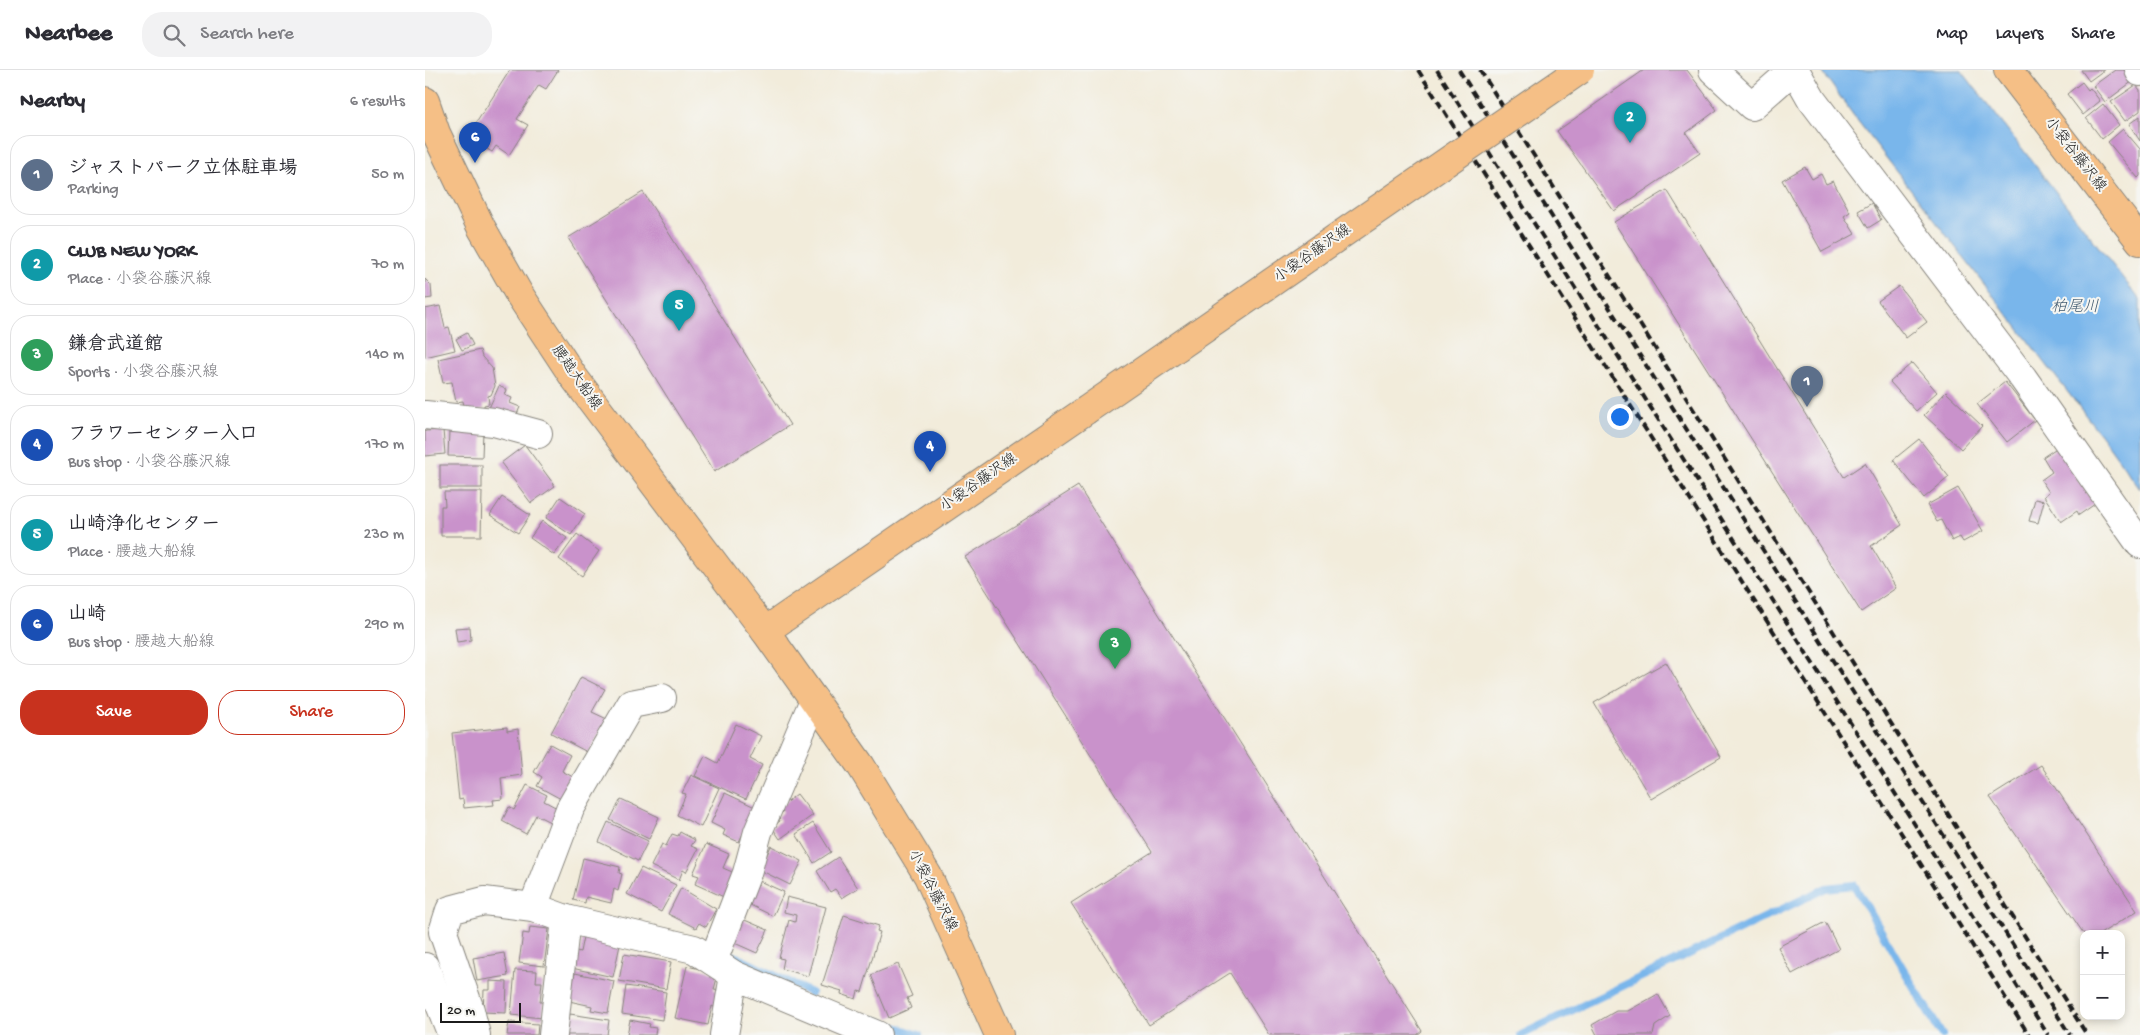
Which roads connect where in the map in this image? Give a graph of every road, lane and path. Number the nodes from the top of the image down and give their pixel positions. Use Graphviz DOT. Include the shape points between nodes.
graph roads {
  1 [pos="1580,70"];
  2 [pos="1713,70"];
  3 [pos="2008,70"];
  4 [pos="1800,72"];
  5 [pos="425,101"];
  6 [pos="2140,241"];
  7 [pos="425,415"];
  8 [pos="538,434"];
  9 [pos="2140,544"];
  10 [pos="765,631"];
  11 [pos="662,698"];
  12 [pos="814,700"];
  13 [pos="533,907"];
  14 [pos="565,919"];
  15 [pos="425,967"];
  16 [pos="723,968"];
  17 [pos="452,1035"];
  18 [pos="476,1035"];
  19 [pos="553,1035"];
  20 [pos="724,1035"];
  21 [pos="877,1035"];
  22 [pos="999,1035"];
  1 -- 10 [label="main road, 小袋谷藤沢線, bridge"];
  2 -- 4 [label="street" via="1751,106"];
  3 -- 6 [label="main road, 小袋谷藤沢線"];
  4 -- 9 [label="street" via="1812,100 2023,378"];
  5 -- 10 [label="main road, 腰越大船線" via="436,133 481,227 519,294 573,376"];
  7 -- 8 [label="street" via="494,422"];
  10 -- 12 [label="main road, 小袋谷藤沢線"];
  11 -- 13 [label="street" via="631,704 570,809"];
  12 -- 16 [label="street" via="757,832"];
  12 -- 22 [label="main road, 小袋谷藤沢線" via="861,766 928,876"];
  13 -- 14 [label="street"];
  13 -- 18 [label="street" via="484,901 451,910 443,932"];
  14 -- 16 [label="street" via="694,949"];
  14 -- 19 [label="street"];
  15 -- 17 [label="street"];
  16 -- 20 [label="street"];
  16 -- 21 [label="street"];
}
